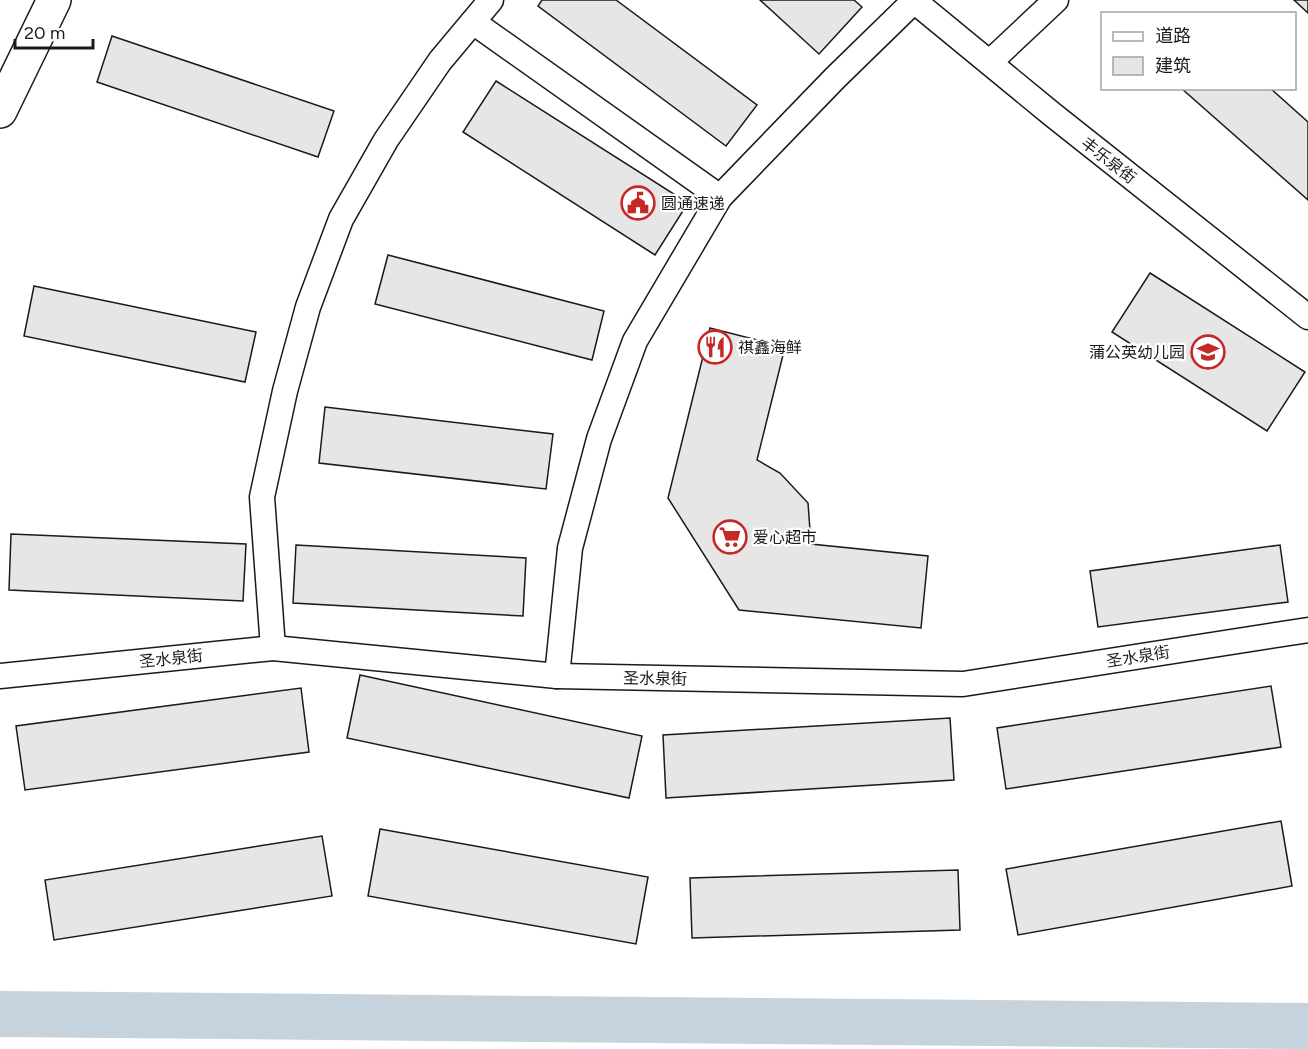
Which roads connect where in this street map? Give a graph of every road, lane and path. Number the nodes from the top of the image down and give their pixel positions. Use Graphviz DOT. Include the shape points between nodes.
graph roads {
  1 [pos="54,0"];
  2 [pos="491,0"];
  3 [pos="913,0"];
  4 [pos="1056,0"];
  5 [pos="473,22"];
  6 [pos="990,62"];
  7 [pos="0,111"];
  8 [pos="720,197"];
  9 [pos="1308,316"];
  10 [pos="1308,630"];
  11 [pos="273,648"];
  12 [pos="0,676"];
  13 [pos="557,676"];
  1 -- 7 [label="street"];
  2 -- 5 [label="street"];
  3 -- 6 [label="street, 丰乐泉街"];
  3 -- 8 [label="street"];
  4 -- 6 [label="street"];
  5 -- 8 [label="street"];
  5 -- 11 [label="street" via="440,61 386,140 341,219 308,307 262,497"];
  6 -- 9 [label="street, 丰乐泉街"];
  8 -- 13 [label="street" via="635,341 599,440 570,548"];
  10 -- 13 [label="street, 圣水泉街" via="963,684"];
  11 -- 12 [label="street, 圣水泉街"];
  11 -- 13 [label="street, 圣水泉街"];
}
